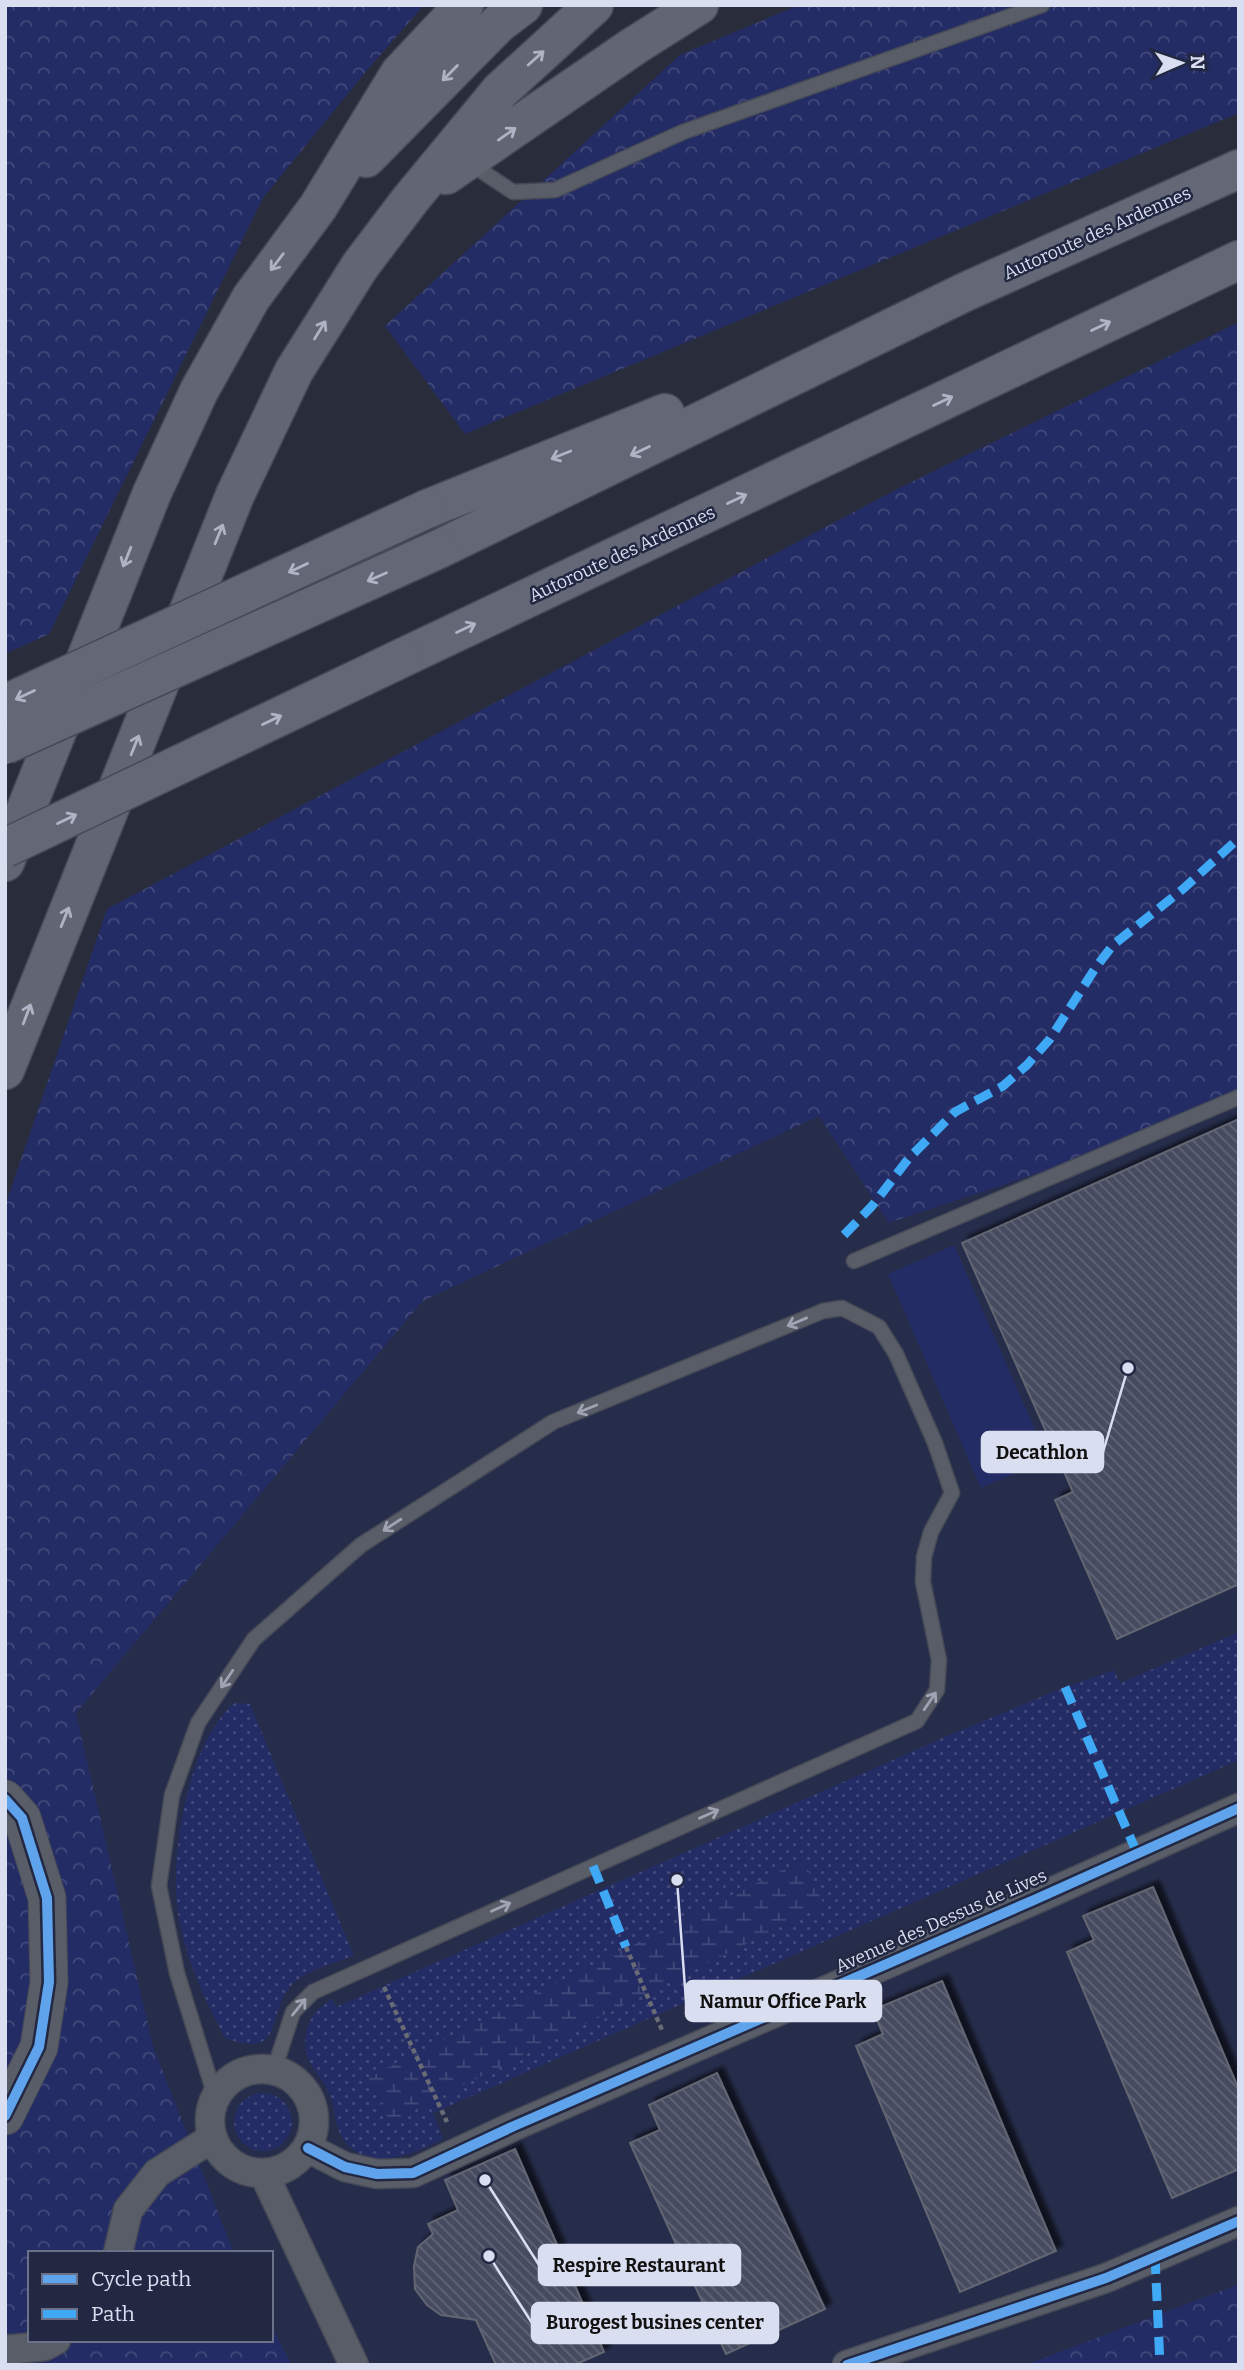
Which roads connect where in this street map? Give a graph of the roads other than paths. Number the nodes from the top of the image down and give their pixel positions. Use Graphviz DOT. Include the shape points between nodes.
graph roads {
  1 [pos="464,5"];
  2 [pos="523,5"];
  3 [pos="594,5"];
  4 [pos="699,5"];
  5 [pos="1042,5"];
  6 [pos="467,162"];
  7 [pos="1239,169"];
  8 [pos="410,201"];
  9 [pos="318,207"];
  10 [pos="1239,260"];
  11 [pos="965,292"];
  12 [pos="5,704"];
  13 [pos="5,745"];
  14 [pos="5,848"];
  15 [pos="5,862"];
  16 [pos="5,1070"];
  17 [pos="1239,1097"];
  18 [pos="853,1261"];
  19 [pos="5,1799"];
  20 [pos="1239,1808"];
  21 [pos="274,2070"];
  22 [pos="215,2096"];
  23 [pos="5,2116"];
  24 [pos="212,2138"];
  25 [pos="307,2148"];
  26 [pos="264,2174"];
  27 [pos="1239,2221"];
  28 [pos="118,2251"];
  29 [pos="53,2342"];
  30 [pos="5,2350"];
  31 [pos="354,2365"];
  32 [pos="847,2365"];
  1 -- 9 [label="main road" via="400,73"];
  2 -- 9 [label="main road, one-way" via="498,24"];
  8 -- 3 [label="main road, one-way" via="500,91"];
  6 -- 4 [label="main road, one-way"];
  5 -- 6 [label="lane" via="683,132 555,190 513,192"];
  6 -- 8 [label="main road"];
  7 -- 11 [label="highway, Autoroute des Ardennes"];
  16 -- 8 [label="main road, one-way" via="235,495 294,372 360,266"];
  9 -- 15 [label="main road, one-way" via="250,298 199,391 152,493"];
  14 -- 10 [label="highway, Autoroute des Ardennes, one-way, bridge"];
  11 -- 12 [label="highway, one-way, bridge" via="427,509"];
  11 -- 13 [label="highway, Autoroute des Ardennes, one-way, bridge" via="439,549"];
  17 -- 18 [label="lane"];
  19 -- 23 [label="street" via="22,1818 47,1898 49,1982 39,2047"];
  20 -- 25 [label="street, Avenue des Dessus de Lives" via="413,2173 377,2174 345,2167"];
  21 -- 22 [label="street" via="242,2072"];
  21 -- 22 [label="lane, one-way" via="293,2012 313,1992 916,1721 937,1690 939,1660 923,1582 924,1557 951,1493 935,1443 896,1354 879,1327 842,1308 823,1311 553,1422 361,1545 254,1639 198,1723 172,1795 159,1886 177,1973"];
  21 -- 25 [label="street" via="295,2080 307,2093 314,2110 314,2129"];
  22 -- 24 [label="street" via="209,2114"];
  24 -- 26 [label="street" via="229,2163"];
  24 -- 28 [label="street" via="156,2173 128,2210"];
  25 -- 26 [label="street" via="298,2161"];
  26 -- 31 [label="street"];
  27 -- 32 [label="street" via="1107,2278"];
  29 -- 30 [label="street"];
}
